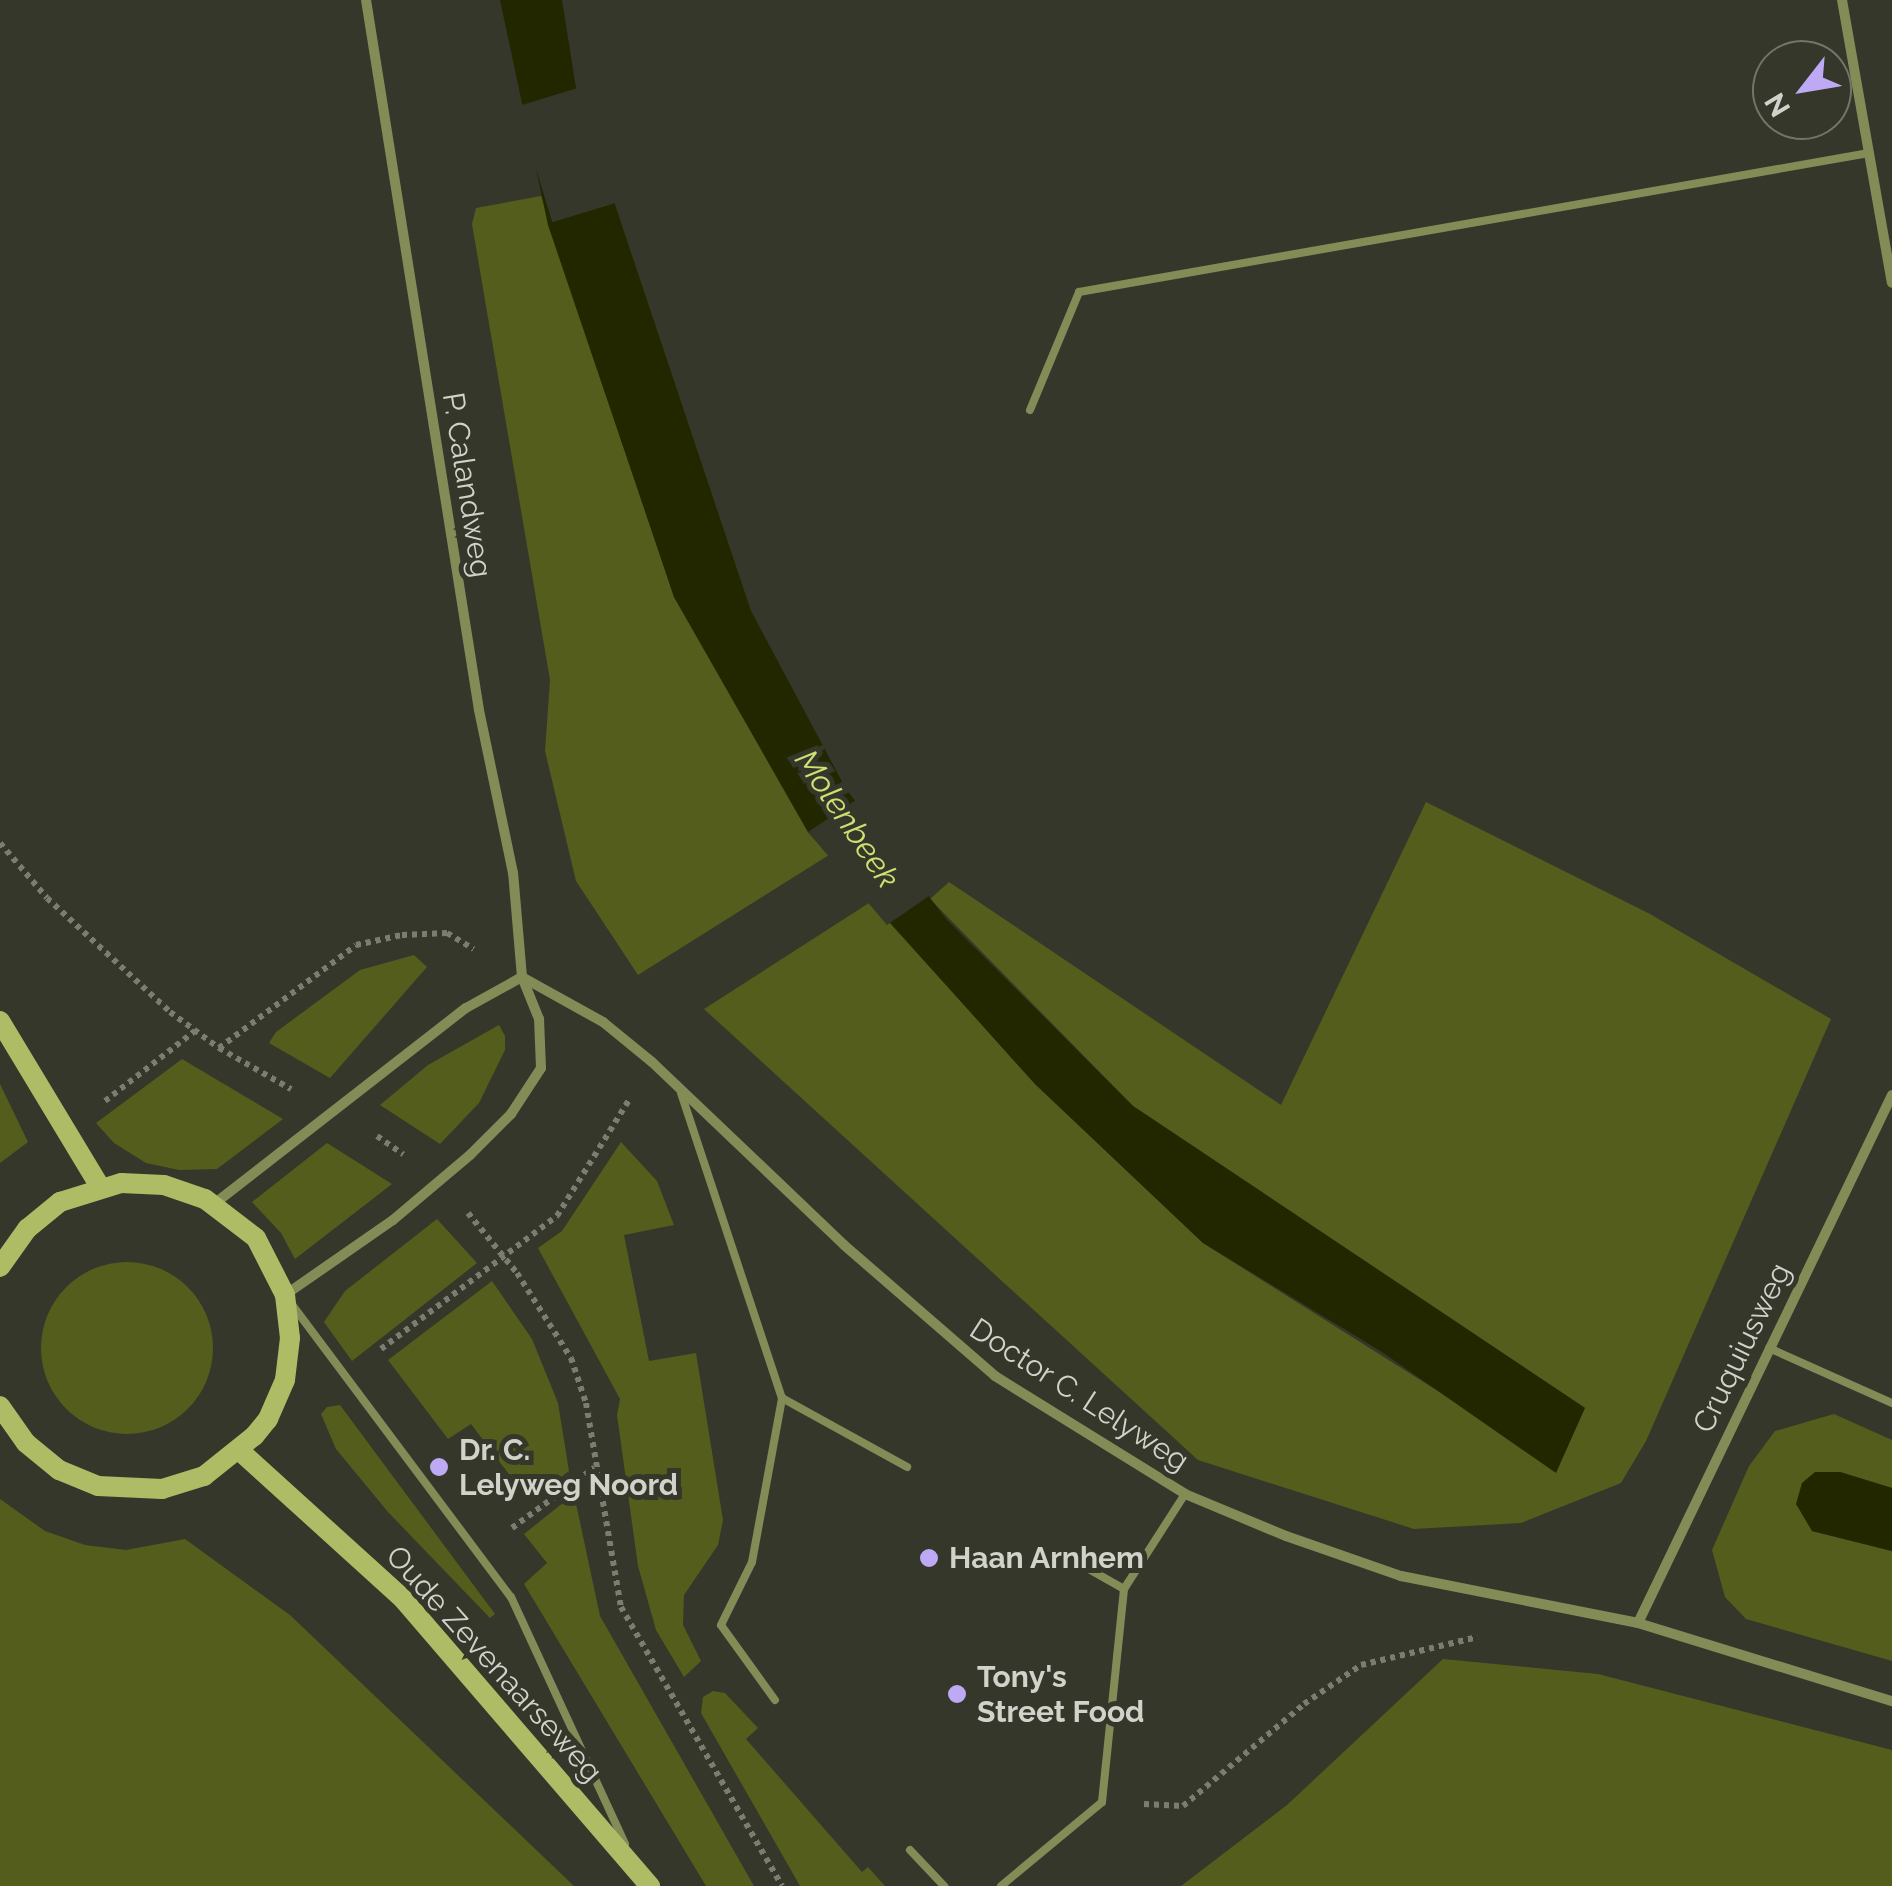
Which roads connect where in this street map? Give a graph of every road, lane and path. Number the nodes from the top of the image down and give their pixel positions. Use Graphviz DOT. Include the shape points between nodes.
graph roads {
  1 [pos="366,0"];
  2 [pos="1842,0"];
  3 [pos="1869,153"];
  4 [pos="1892,283"];
  5 [pos="1030,410"];
  6 [pos="0,843"];
  7 [pos="522,977"];
  8 [pos="0,1021"];
  9 [pos="219,1048"];
  10 [pos="652,1062"];
  11 [pos="681,1093"];
  12 [pos="1892,1095"];
  13 [pos="329,1110"];
  14 [pos="440,1181"];
  15 [pos="100,1187"];
  16 [pos="214,1204"];
  17 [pos="504,1258"];
  18 [pos="0,1267"];
  19 [pos="285,1295"];
  20 [pos="1769,1348"];
  21 [pos="379,1351"];
  22 [pos="782,1398"];
  23 [pos="1892,1403"];
  24 [pos="0,1406"];
  25 [pos="240,1452"];
  26 [pos="907,1467"];
  27 [pos="594,1468"];
  28 [pos="1185,1494"];
  29 [pos="509,1530"];
  30 [pos="1064,1555"];
  31 [pos="1124,1589"];
  32 [pos="1518,1600"];
  33 [pos="1638,1623"];
  34 [pos="775,1700"];
  35 [pos="1892,1701"];
  36 [pos="1102,1802"];
  37 [pos="910,1850"];
  38 [pos="644,1879"];
  39 [pos="782,1886"];
  40 [pos="944,1886"];
  41 [pos="1001,1886"];
  1 -- 7 [label="street, P. Calandweg" via="476,691 513,872"];
  2 -- 3 [label="street"];
  3 -- 4 [label="street"];
  3 -- 5 [label="lane" via="1079,292"];
  6 -- 9 [label="path" via="46,898"];
  7 -- 9 [label="path" via="447,933 356,945"];
  7 -- 10 [label="street, Doctor C. Lelyweg" via="603,1022"];
  7 -- 13 [label="street" via="466,1008"];
  7 -- 14 [label="street, P. Calandweg" via="539,1020 541,1068 511,1114"];
  8 -- 15 [label="street"];
  9 -- 13 [label="path"];
  10 -- 11 [label="street, Doctor C. Lelyweg"];
  10 -- 17 [label="path" via="557,1216"];
  11 -- 22 [label="lane"];
  11 -- 28 [label="street, Doctor C. Lelyweg" via="995,1376"];
  12 -- 20 [label="street, Cruquiusweg"];
  13 -- 14 [label="path"];
  13 -- 16 [label="street"];
  14 -- 17 [label="path"];
  14 -- 19 [label="street, P. Calandweg"];
  15 -- 16 [label="street" via="164,1185"];
  15 -- 18 [label="street" via="42,1215"];
  16 -- 19 [label="street" via="256,1238"];
  17 -- 21 [label="path"];
  17 -- 27 [label="path" via="571,1358 586,1403"];
  19 -- 25 [label="street" via="290,1338 284,1380 268,1419"];
  19 -- 38 [label="lane" via="512,1597"];
  20 -- 23 [label="lane"];
  20 -- 33 [label="street, Cruquiusweg"];
  22 -- 26 [label="lane"];
  22 -- 34 [label="lane" via="752,1562 722,1625"];
  24 -- 25 [label="street" via="41,1458 98,1486 162,1489 204,1476"];
  25 -- 38 [label="street, Oude Zevenaarseweg" via="403,1599"];
  27 -- 29 [label="path"];
  27 -- 39 [label="path" via="621,1607"];
  28 -- 31 [label="lane"];
  28 -- 32 [label="street, Doctor C. Lelyweg" via="1400,1576"];
  30 -- 31 [label="lane"];
  31 -- 36 [label="lane"];
  32 -- 33 [label="street, Doctor C. Lelyweg"];
  32 -- 36 [label="path" via="1474,1641 1360,1665 1184,1806"];
  33 -- 35 [label="street, Doctor C. Lelyweg"];
  36 -- 41 [label="lane"];
  37 -- 40 [label="lane"];
}
